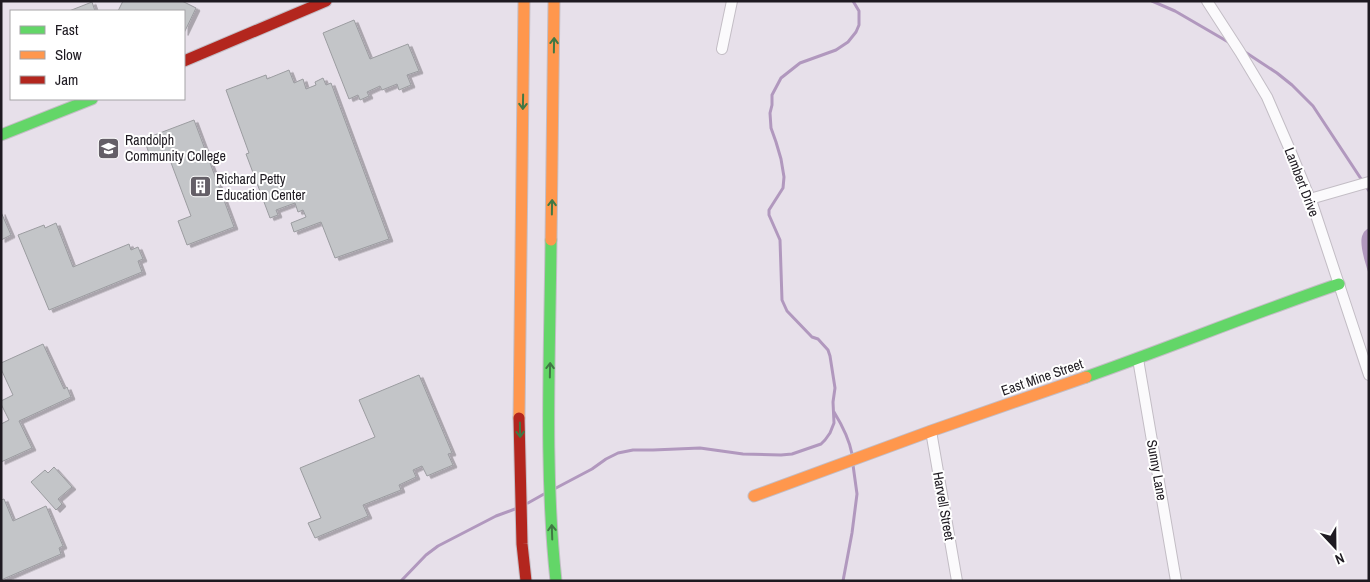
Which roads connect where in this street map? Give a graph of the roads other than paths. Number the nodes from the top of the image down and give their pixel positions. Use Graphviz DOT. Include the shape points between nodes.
graph roads {
  1 [pos="326,1"];
  2 [pos="524,1"];
  3 [pos="554,1"];
  4 [pos="732,1"];
  5 [pos="1209,2"];
  6 [pos="722,50"];
  7 [pos="185,60"];
  8 [pos="89,100"];
  9 [pos="1,135"];
  10 [pos="1369,182"];
  11 [pos="1310,199"];
  12 [pos="1339,284"];
  13 [pos="1138,359"];
  14 [pos="1369,375"];
  15 [pos="931,431"];
  16 [pos="754,496"];
  17 [pos="526,581"];
  18 [pos="556,581"];
  19 [pos="957,581"];
  20 [pos="1176,581"];
  1 -- 7 [label="main road"];
  2 -- 17 [label="main road, one-way" via="520,408 522,544"];
  18 -- 3 [label="main road, one-way" via="549,462"];
  4 -- 6 [label="street"];
  5 -- 11 [label="street, Lambert Drive" via="1266,97"];
  8 -- 9 [label="main road"];
  10 -- 11 [label="street"];
  11 -- 12 [label="street, Lambert Drive"];
  12 -- 13 [label="main road, East Mine Street"];
  12 -- 14 [label="street, Lambert Drive"];
  13 -- 15 [label="main road, East Mine Street"];
  13 -- 20 [label="street, Sunny Lane"];
  15 -- 16 [label="main road, East Mine Street"];
  15 -- 19 [label="street, Harvell Street"];
}
